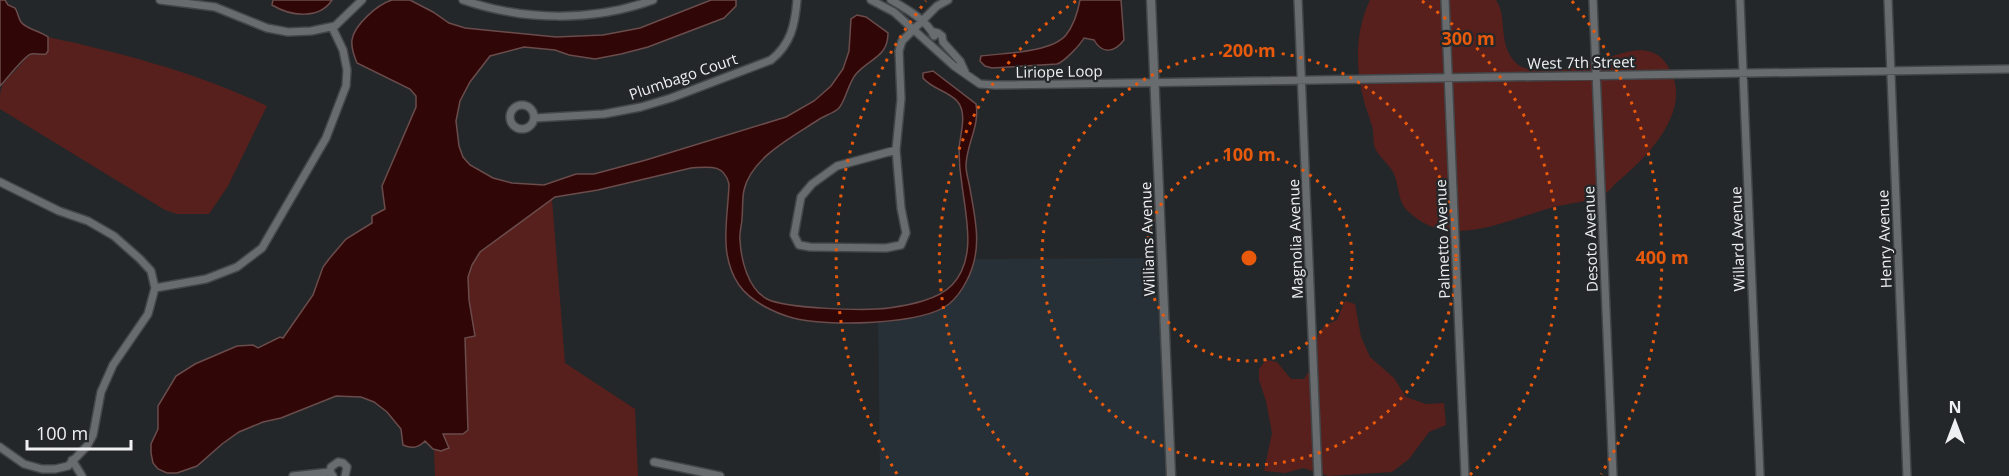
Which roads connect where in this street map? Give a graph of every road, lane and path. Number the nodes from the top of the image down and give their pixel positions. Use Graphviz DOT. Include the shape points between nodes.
graph roads {
  1 [pos="160,0"];
  2 [pos="363,0"];
  3 [pos="463,0"];
  4 [pos="653,0"];
  5 [pos="797,0"];
  6 [pos="872,0"];
  7 [pos="891,0"];
  8 [pos="948,0"];
  9 [pos="1151,0"];
  10 [pos="1298,0"];
  11 [pos="1445,0"];
  12 [pos="1593,0"];
  13 [pos="1740,0"];
  14 [pos="1888,0"];
  15 [pos="215,4"];
  16 [pos="921,21"];
  17 [pos="332,27"];
  18 [pos="914,29"];
  19 [pos="951,50"];
  20 [pos="944,57"];
  21 [pos="2009,69"];
  22 [pos="1890,70"];
  23 [pos="1743,73"];
  24 [pos="967,75"];
  25 [pos="1596,75"];
  26 [pos="1449,78"];
  27 [pos="1302,81"];
  28 [pos="1154,84"];
  29 [pos="535,118"];
  30 [pos="896,150"];
  31 [pos="0,182"];
  32 [pos="155,288"];
  33 [pos="0,447"];
  34 [pos="72,460"];
  35 [pos="654,462"];
  36 [pos="332,474"];
  37 [pos="82,476"];
  38 [pos="292,476"];
  39 [pos="345,476"];
  40 [pos="720,476"];
  41 [pos="1171,476"];
  42 [pos="1318,476"];
  43 [pos="1465,476"];
  44 [pos="1613,476"];
  45 [pos="1760,476"];
  46 [pos="1907,476"];
  1 -- 15 [label="street"];
  2 -- 17 [label="street"];
  3 -- 4 [label="street" via="541,17 589,14"];
  5 -- 29 [label="street, Plumbago Court" via="792,33 771,60 641,106 604,114"];
  6 -- 18 [label="street, Liriope Loop"];
  7 -- 16 [label="street"];
  8 -- 16 [label="street"];
  9 -- 28 [label="street, Williams Avenue"];
  10 -- 27 [label="street, Magnolia Avenue"];
  11 -- 26 [label="street, Palmetto Avenue"];
  12 -- 25 [label="street, Desoto Avenue"];
  13 -- 23 [label="street, Willard Avenue"];
  14 -- 22 [label="street, Henry Avenue"];
  15 -- 17 [label="street" via="267,28 288,32"];
  16 -- 18 [label="street"];
  16 -- 19 [label="street"];
  17 -- 32 [label="street" via="343,50 346,86 326,138 262,248 237,267 206,279"];
  18 -- 20 [label="street, Liriope Loop"];
  18 -- 30 [label="street" via="898,51 901,99"];
  19 -- 20 [label="street"];
  19 -- 24 [label="street"];
  20 -- 24 [label="street, Liriope Loop"];
  21 -- 22 [label="street, West 7th Street"];
  22 -- 23 [label="street, West 7th Street"];
  22 -- 46 [label="street, Henry Avenue"];
  23 -- 25 [label="street, West 7th Street"];
  23 -- 45 [label="street, Willard Avenue"];
  24 -- 28 [label="street, Liriope Loop" via="980,84 995,86"];
  25 -- 26 [label="street, West 7th Street"];
  25 -- 44 [label="street, Desoto Avenue"];
  26 -- 27 [label="street, West 7th Street"];
  26 -- 43 [label="street, Palmetto Avenue"];
  27 -- 28 [label="street, West 7th Street"];
  27 -- 42 [label="street, Magnolia Avenue"];
  28 -- 41 [label="street, Williams Avenue"];
  30 -- 30 [label="street" via="906,233 901,245 799,245 794,236 801,197 812,184 837,166"];
  31 -- 32 [label="street" via="59,211 88,220 114,236 151,271"];
  32 -- 34 [label="street" via="148,314 112,365 101,392 93,435"];
  33 -- 34 [label="street" via="24,464 42,469 68,466"];
  34 -- 37 [label="street"];
  35 -- 40 [label="street"];
  36 -- 38 [label="street"];
  36 -- 39 [label="street" via="333,464 340,462 347,467"];
}
